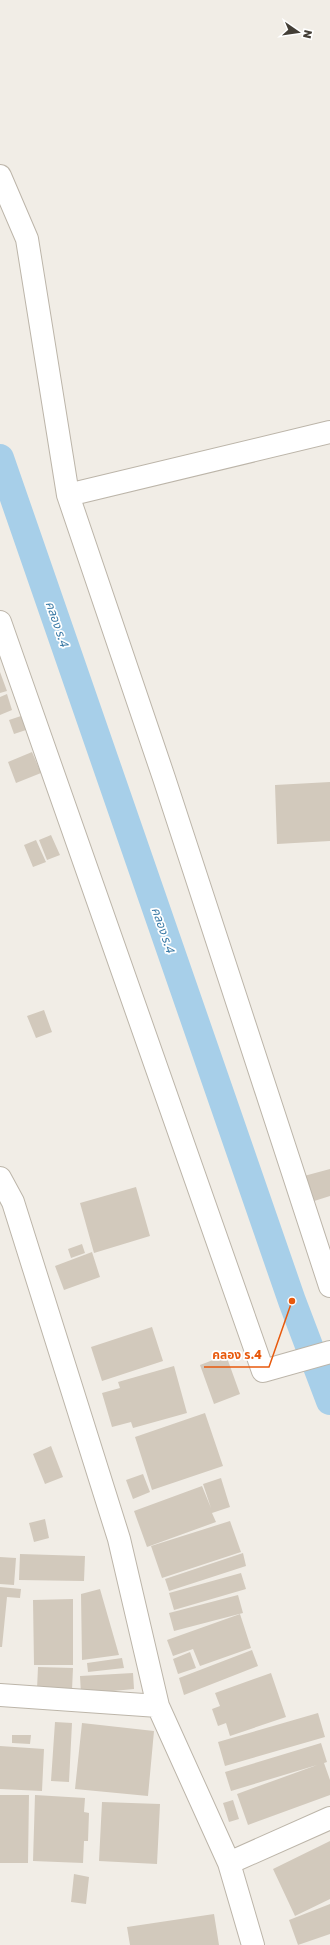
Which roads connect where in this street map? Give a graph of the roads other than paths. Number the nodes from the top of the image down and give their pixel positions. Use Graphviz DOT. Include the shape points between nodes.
graph roads {
  1 [pos="0,176"];
  2 [pos="330,432"];
  3 [pos="68,495"];
  4 [pos="0,622"];
  5 [pos="0,1178"];
  6 [pos="330,1286"];
  7 [pos="327,1352"];
  8 [pos="0,1696"];
  9 [pos="158,1706"];
  10 [pos="330,1818"];
  11 [pos="229,1863"];
  12 [pos="253,1945"];
  1 -- 3 [label="street" via="27,238"];
  2 -- 3 [label="street"];
  3 -- 6 [label="street" via="164,778"];
  4 -- 7 [label="street" via="263,1371"];
  5 -- 9 [label="street" via="13,1202 119,1539"];
  8 -- 9 [label="street"];
  9 -- 11 [label="street"];
  10 -- 11 [label="street"];
  11 -- 12 [label="street"];
}
